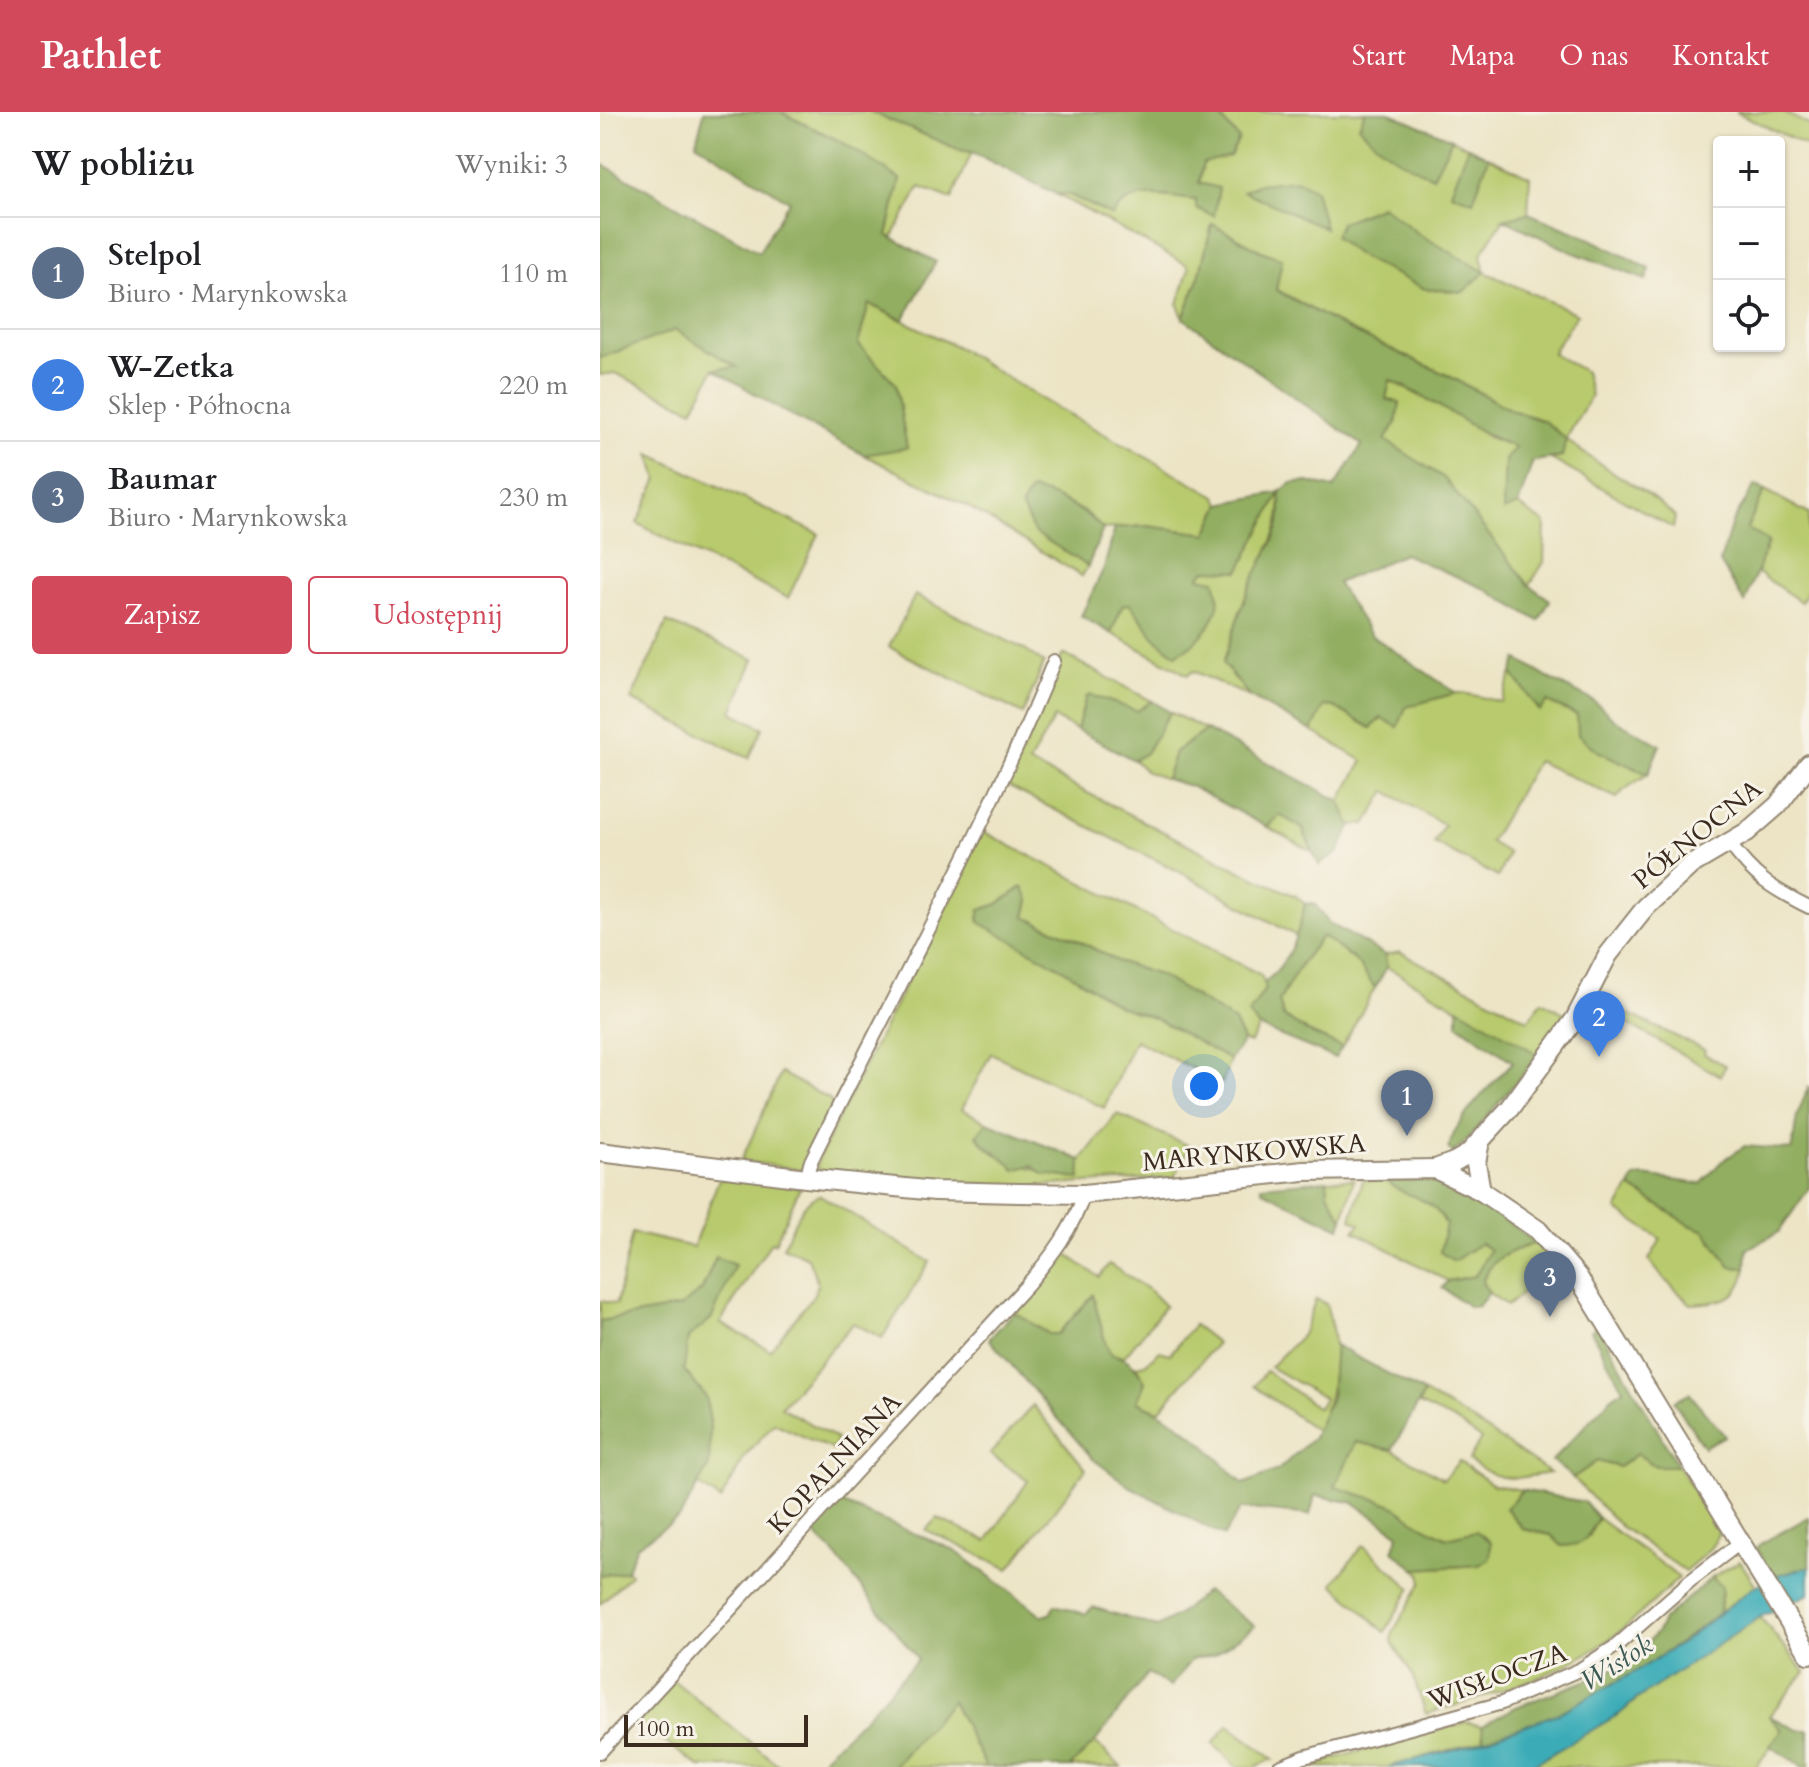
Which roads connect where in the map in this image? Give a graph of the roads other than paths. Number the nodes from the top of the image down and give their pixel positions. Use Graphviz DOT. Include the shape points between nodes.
graph roads {
  1 [pos="1054,661"];
  2 [pos="1809,764"];
  3 [pos="1729,843"];
  4 [pos="1809,907"];
  5 [pos="1480,1141"];
  6 [pos="600,1152"];
  7 [pos="1435,1169"];
  8 [pos="806,1178"];
  9 [pos="1481,1191"];
  10 [pos="1084,1194"];
  11 [pos="1744,1551"];
  12 [pos="1804,1646"];
  13 [pos="600,1752"];
  14 [pos="1279,1767"];
  1 -- 8 [label="street"];
  2 -- 3 [label="street, PÓŁNOCNA" via="1778,805"];
  3 -- 4 [label="street" via="1749,870"];
  3 -- 5 [label="street, PÓŁNOCNA" via="1691,865 1646,907 1608,955 1575,1019 1542,1066"];
  5 -- 7 [label="street, PÓŁNOCNA" via="1454,1162"];
  5 -- 9 [label="street" via="1476,1163"];
  6 -- 8 [label="street, MARYNKOWSKA"];
  7 -- 9 [label="street, MARYNKOWSKA"];
  7 -- 10 [label="street, MARYNKOWSKA" via="1304,1171"];
  8 -- 10 [label="street, MARYNKOWSKA" via="935,1191"];
  9 -- 11 [label="street, MARYNKOWSKA" via="1538,1230 1578,1277"];
  10 -- 13 [label="street, KOPALNIANA" via="1077,1216 1027,1285"];
  11 -- 12 [label="street, MARYNKOWSKA"];
  11 -- 14 [label="street, WISŁOCZA" via="1690,1581 1616,1646 1579,1670 1502,1703"];
}
